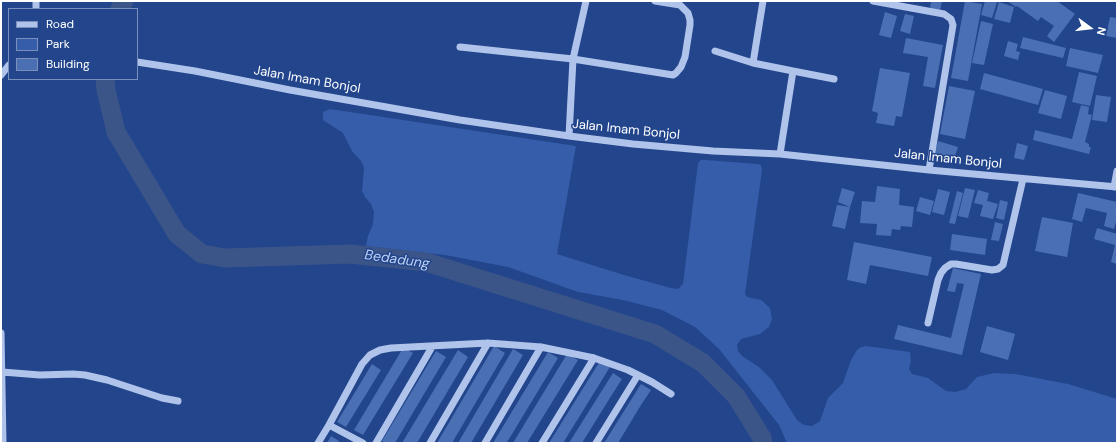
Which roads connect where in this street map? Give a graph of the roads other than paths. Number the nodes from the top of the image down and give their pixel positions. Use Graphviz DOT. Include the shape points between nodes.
graph roads {
  1 [pos="586,1"];
  2 [pos="655,1"];
  3 [pos="763,1"];
  4 [pos="873,1"];
  5 [pos="460,47"];
  6 [pos="715,51"];
  7 [pos="573,59"];
  8 [pos="138,62"];
  9 [pos="753,63"];
  10 [pos="8,66"];
  11 [pos="793,71"];
  12 [pos="1,75"];
  13 [pos="834,79"];
  14 [pos="568,136"];
  15 [pos="780,154"];
  16 [pos="929,170"];
  17 [pos="1117,171"];
  18 [pos="1023,179"];
  19 [pos="1116,187"];
  20 [pos="928,323"];
  21 [pos="1,333"];
  22 [pos="488,343"];
  23 [pos="432,346"];
  24 [pos="541,347"];
  25 [pos="594,358"];
  26 [pos="2,372"];
  27 [pos="638,375"];
  28 [pos="671,394"];
  29 [pos="178,401"];
  30 [pos="329,425"];
  31 [pos="3,443"];
  32 [pos="318,443"];
  33 [pos="363,443"];
  34 [pos="376,443"];
  35 [pos="430,443"];
  36 [pos="485,443"];
  37 [pos="542,443"];
  38 [pos="596,443"];
  1 -- 7 [label="street"];
  2 -- 7 [label="street" via="680,5 688,13 690,25 685,57 676,73 673,75"];
  3 -- 9 [label="street"];
  4 -- 16 [label="street" via="944,14 951,19"];
  5 -- 7 [label="street"];
  6 -- 9 [label="street"];
  7 -- 14 [label="street"];
  8 -- 14 [label="street, Jalan Imam Bonjol" via="195,70 290,90 460,120"];
  9 -- 11 [label="street"];
  10 -- 12 [label="street"];
  11 -- 13 [label="street"];
  11 -- 15 [label="street"];
  14 -- 15 [label="street, Jalan Imam Bonjol" via="713,152"];
  15 -- 16 [label="street, Jalan Imam Bonjol"];
  16 -- 18 [label="street, Jalan Imam Bonjol"];
  17 -- 19 [label="street"];
  18 -- 19 [label="street, Jalan Imam Bonjol"];
  18 -- 20 [label="street" via="1003,265 992,270 956,264 945,268 938,280"];
  21 -- 26 [label="street"];
  22 -- 23 [label="street"];
  22 -- 24 [label="street"];
  22 -- 35 [label="street"];
  23 -- 30 [label="street" via="391,348 370,355 362,364"];
  23 -- 34 [label="street"];
  24 -- 25 [label="street"];
  24 -- 36 [label="street"];
  25 -- 27 [label="street"];
  25 -- 37 [label="street"];
  26 -- 29 [label="street" via="85,375"];
  26 -- 31 [label="street"];
  27 -- 28 [label="street"];
  27 -- 38 [label="street"];
  30 -- 32 [label="street"];
  30 -- 33 [label="street"];
}
